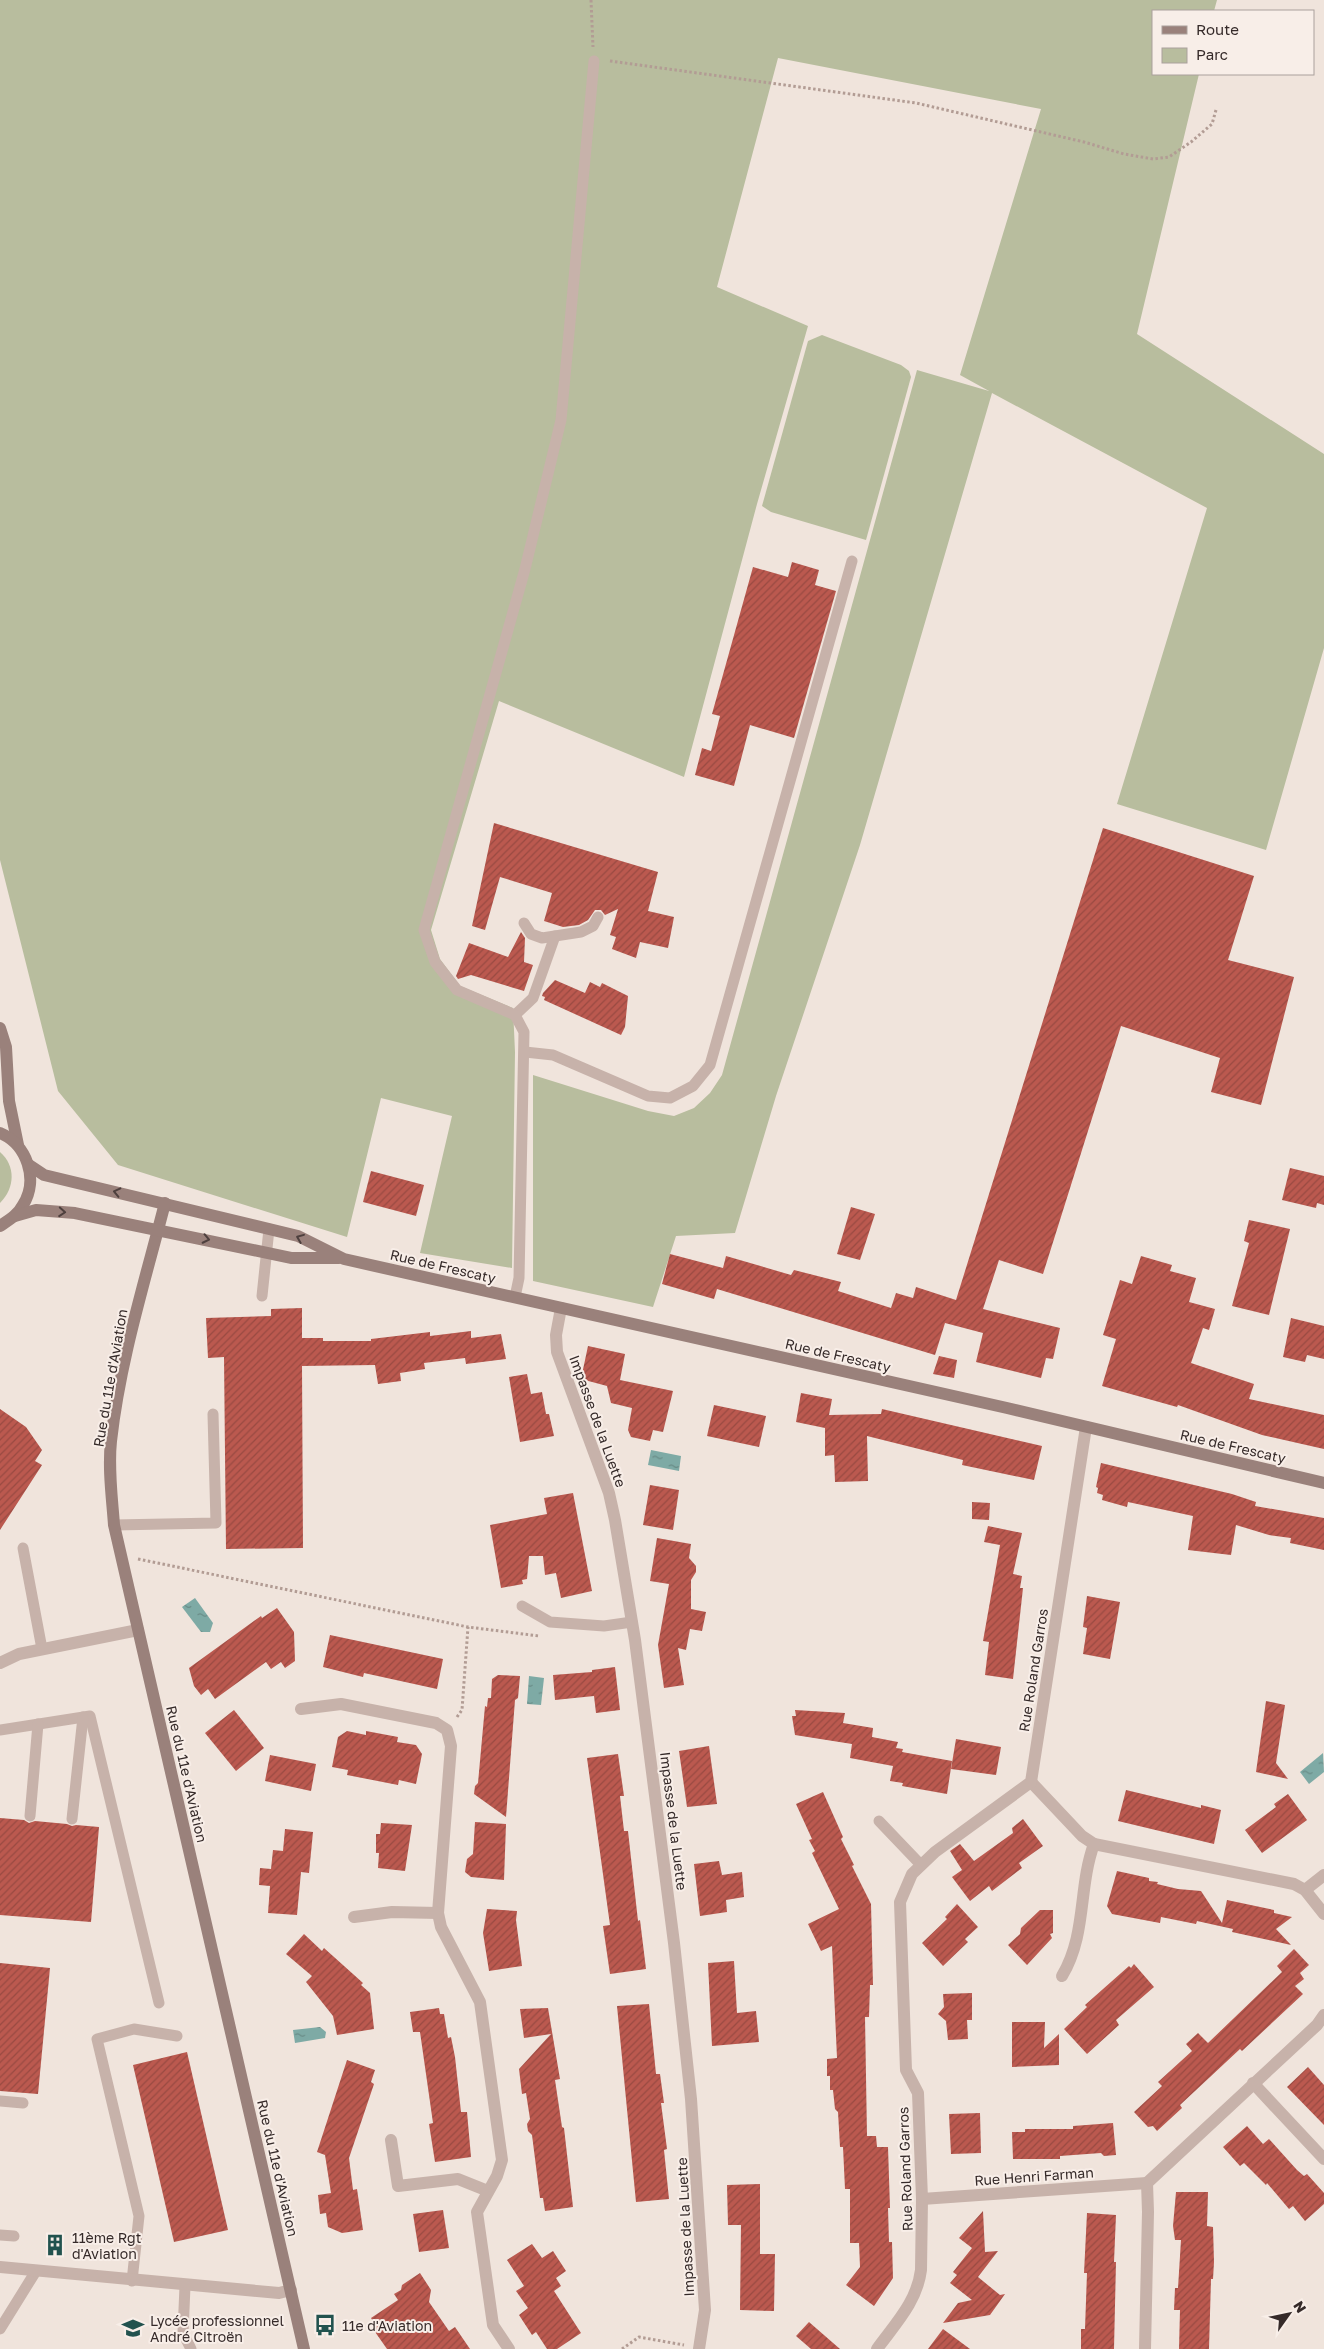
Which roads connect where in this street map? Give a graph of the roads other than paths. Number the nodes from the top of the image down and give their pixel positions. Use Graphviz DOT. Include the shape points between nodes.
graph roads {
  1 [pos="594,62"];
  2 [pos="852,561"];
  3 [pos="598,917"];
  4 [pos="524,923"];
  5 [pos="555,936"];
  6 [pos="515,1015"];
  7 [pos="0,1028"];
  8 [pos="525,1052"];
  9 [pos="0,1133"];
  10 [pos="18,1145"];
  11 [pos="29,1165"];
  12 [pos="164,1203"];
  13 [pos="14,1216"];
  14 [pos="0,1226"];
  15 [pos="158,1229"];
  16 [pos="269,1229"];
  17 [pos="265,1252"];
  18 [pos="344,1258"];
  19 [pos="262,1296"];
  20 [pos="515,1298"];
  21 [pos="561,1308"];
  22 [pos="213,1414"];
  23 [pos="1086,1427"];
  24 [pos="1324,1483"];
  25 [pos="114,1525"];
  26 [pos="23,1548"];
  27 [pos="522,1606"];
  28 [pos="632,1622"];
  29 [pos="138,1630"];
  30 [pos="42,1649"];
  31 [pos="0,1663"];
  32 [pos="301,1709"];
  33 [pos="83,1717"];
  34 [pos="38,1724"];
  35 [pos="0,1730"];
  36 [pos="1031,1782"];
  37 [pos="30,1816"];
  38 [pos="72,1819"];
  39 [pos="879,1821"];
  40 [pos="1094,1844"];
  41 [pos="921,1864"];
  42 [pos="1324,1875"];
  43 [pos="1305,1890"];
  44 [pos="438,1913"];
  45 [pos="1324,1914"];
  46 [pos="354,1917"];
  47 [pos="1062,1976"];
  48 [pos="159,2002"];
  49 [pos="1324,2014"];
  50 [pos="177,2036"];
  51 [pos="1253,2083"];
  52 [pos="0,2101"];
  53 [pos="23,2103"];
  54 [pos="391,2140"];
  55 [pos="1324,2160"];
  56 [pos="1147,2183"];
  57 [pos="488,2192"];
  58 [pos="922,2200"];
  59 [pos="0,2235"];
  60 [pos="14,2236"];
  61 [pos="0,2267"];
  62 [pos="36,2271"];
  63 [pos="132,2280"];
  64 [pos="185,2286"];
  65 [pos="291,2290"];
  66 [pos="0,2329"];
  67 [pos="699,2348"];
  68 [pos="191,2349"];
  69 [pos="304,2349"];
  70 [pos="509,2349"];
  71 [pos="877,2349"];
  72 [pos="1144,2349"];
  1 -- 6 [label="lane" via="561,420 525,569 424,930 435,962 457,990"];
  2 -- 8 [label="lane" via="710,1066 693,1086 670,1098 648,1096 553,1055"];
  3 -- 5 [label="lane" via="593,926 581,932"];
  4 -- 5 [label="lane" via="531,934 542,938"];
  5 -- 6 [label="lane" via="534,998"];
  6 -- 8 [label="lane" via="524,1032"];
  7 -- 10 [label="street" via="6,1047 9,1100"];
  8 -- 20 [label="lane" via="519,1278"];
  9 -- 10 [label="street"];
  10 -- 11 [label="street"];
  12 -- 11 [label="street, Rue de Frescaty, one-way" via="44,1175"];
  11 -- 13 [label="street" via="29,1191 24,1205"];
  12 -- 15 [label="street, Rue du 11e d'Aviation"];
  12 -- 16 [label="street, Rue de Frescaty"];
  13 -- 14 [label="street"];
  13 -- 15 [label="street, Rue de Frescaty, one-way" via="36,1210 75,1213"];
  15 -- 17 [label="street, Rue de Frescaty, one-way"];
  15 -- 25 [label="street, Rue du 11e d'Aviation" via="138,1308 111,1442"];
  16 -- 17 [label="lane"];
  18 -- 16 [label="street, Rue de Frescaty, one-way" via="298,1236"];
  17 -- 18 [label="street, Rue de Frescaty" via="292,1258"];
  17 -- 19 [label="lane"];
  18 -- 20 [label="street, Rue de Frescaty"];
  20 -- 21 [label="street, Rue de Frescaty"];
  21 -- 23 [label="street, Rue de Frescaty"];
  21 -- 28 [label="street, Impasse de la Luette" via="556,1335 557,1352 608,1493"];
  22 -- 25 [label="lane" via="216,1523"];
  23 -- 24 [label="street, Rue de Frescaty"];
  23 -- 36 [label="street, Rue Roland Garros"];
  25 -- 29 [label="street, Rue du 11e d'Aviation"];
  26 -- 30 [label="lane"];
  27 -- 28 [label="lane" via="550,1622 604,1626"];
  28 -- 67 [label="street, Impasse de la Luette" via="691,2099 705,2310"];
  29 -- 30 [label="street"];
  29 -- 65 [label="street, Rue du 11e d'Aviation"];
  30 -- 31 [label="street" via="19,1654"];
  32 -- 44 [label="street" via="341,1704 436,1723 447,1730 451,1746"];
  33 -- 34 [label="lane"];
  33 -- 38 [label="lane"];
  33 -- 48 [label="lane" via="90,1716"];
  34 -- 35 [label="lane"];
  34 -- 37 [label="lane"];
  36 -- 40 [label="street" via="1082,1836"];
  36 -- 41 [label="street, Rue Roland Garros"];
  39 -- 41 [label="lane"];
  40 -- 43 [label="street" via="1294,1884"];
  40 -- 47 [label="street" via="1089,1858 1078,1940"];
  41 -- 58 [label="street, Rue Roland Garros" via="904,1888 899,1916 906,2070 918,2094"];
  42 -- 43 [label="street"];
  43 -- 45 [label="street"];
  44 -- 46 [label="street" via="392,1912"];
  44 -- 57 [label="street" via="441,1927 480,2002 502,2160"];
  49 -- 51 [label="street" via="1317,2025"];
  50 -- 63 [label="lane" via="134,2030 97,2039 139,2216"];
  51 -- 55 [label="street"];
  51 -- 56 [label="street"];
  52 -- 53 [label="lane"];
  54 -- 57 [label="street" via="398,2186 458,2179"];
  56 -- 58 [label="street, Rue Henri Farman"];
  56 -- 72 [label="street"];
  57 -- 70 [label="street" via="477,2212 493,2325"];
  58 -- 71 [label="street, Rue Roland Garros" via="921,2270 917,2291"];
  59 -- 60 [label="lane"];
  61 -- 62 [label="street"];
  62 -- 63 [label="street"];
  62 -- 66 [label="lane"];
  63 -- 64 [label="street"];
  64 -- 65 [label="street" via="279,2293"];
  64 -- 68 [label="lane" via="183,2333"];
  65 -- 69 [label="street, Rue du 11e d'Aviation"];
}
